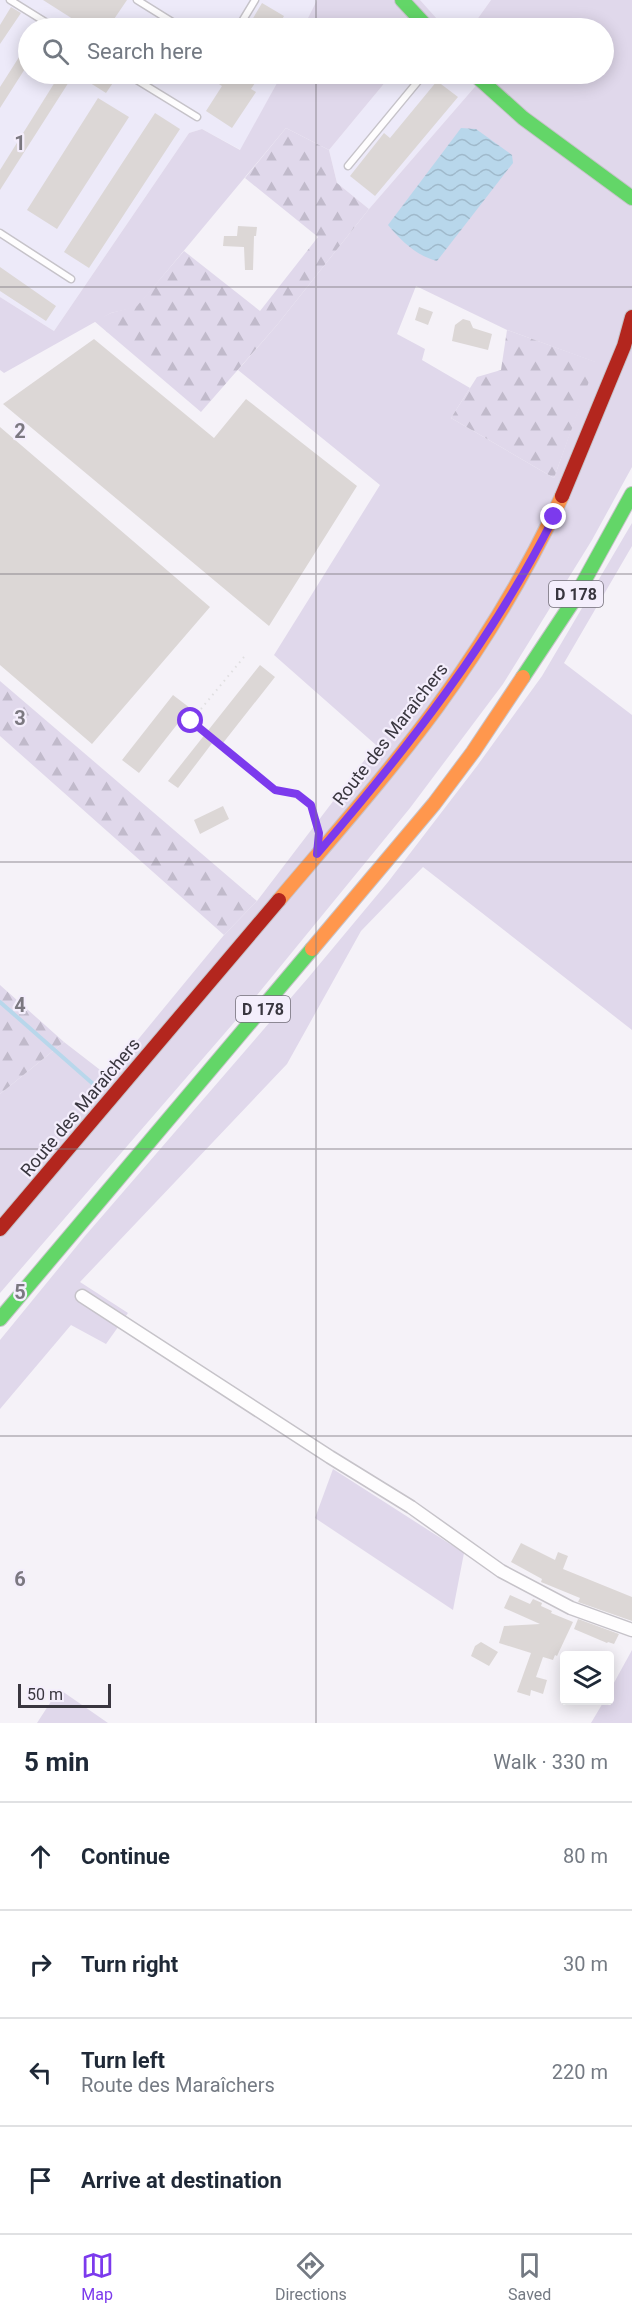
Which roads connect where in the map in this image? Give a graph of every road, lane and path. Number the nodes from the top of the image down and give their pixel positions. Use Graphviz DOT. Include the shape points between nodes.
graph roads {
  1 [pos="10,0"];
  2 [pos="137,0"];
  3 [pos="255,0"];
  4 [pos="402,0"];
  5 [pos="39,18"];
  6 [pos="166,18"];
  7 [pos="244,18"];
  8 [pos="419,18"];
  9 [pos="143,84"];
  10 [pos="416,84"];
  11 [pos="485,84"];
  12 [pos="197,117"];
  13 [pos="348,166"];
  14 [pos="632,198"];
  15 [pos="0,233"];
  16 [pos="71,279"];
  17 [pos="632,317"];
  18 [pos="632,494"];
  19 [pos="244,657"];
  20 [pos="319,833"];
  21 [pos="0,1229"];
  22 [pos="82,1296"];
  23 [pos="0,1318"];
  24 [pos="632,1630"];
  1 -- 5 [label="lane"];
  2 -- 6 [label="lane"];
  3 -- 7 [label="lane"];
  4 -- 8 [label="street"];
  9 -- 12 [label="lane"];
  10 -- 13 [label="lane"];
  11 -- 14 [label="street" via="523,118"];
  15 -- 16 [label="lane"];
  17 -- 21 [label="street, Route des Maraîchers" via="624,346 554,517 467,664 387,772"];
  18 -- 23 [label="street, D 178" via="572,603 441,796"];
  19 -- 20 [label="path" via="191,721 275,790 297,794 311,805"];
  22 -- 24 [label="street" via="411,1507 501,1571 572,1608"];
}
